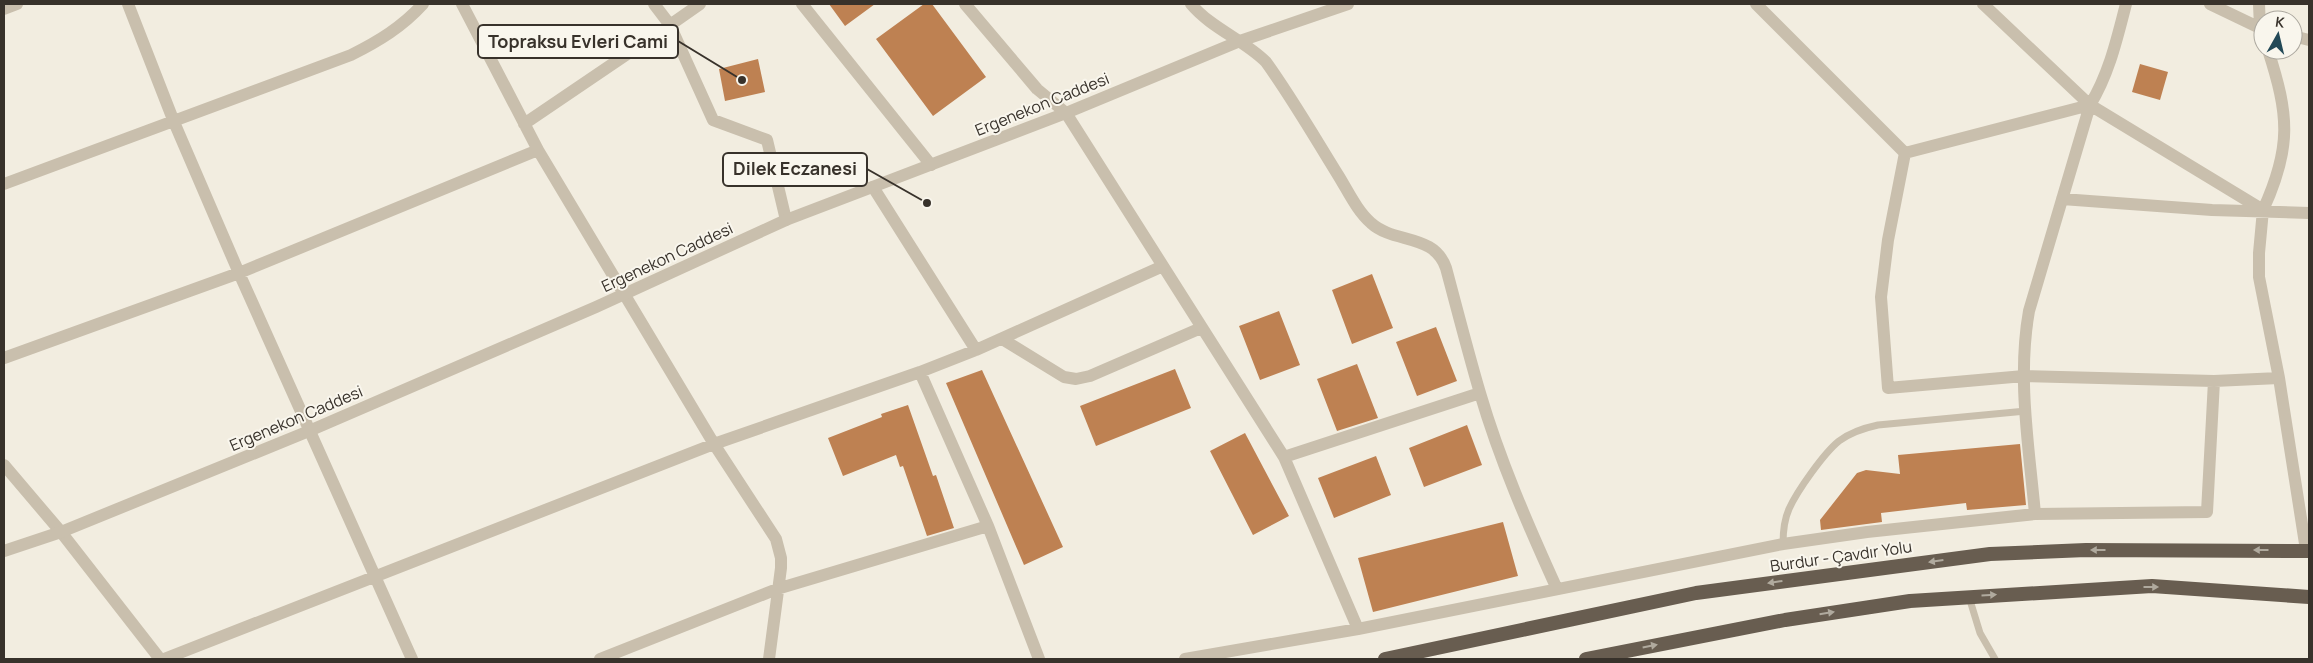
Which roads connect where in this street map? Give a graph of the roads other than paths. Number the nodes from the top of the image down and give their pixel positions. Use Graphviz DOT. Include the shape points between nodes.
graph roads {
  1 [pos="17,4"];
  2 [pos="128,4"];
  3 [pos="423,4"];
  4 [pos="462,4"];
  5 [pos="654,4"];
  6 [pos="700,4"];
  7 [pos="802,4"];
  8 [pos="965,4"];
  9 [pos="1191,4"];
  10 [pos="1348,4"];
  11 [pos="1756,4"];
  12 [pos="1984,4"];
  13 [pos="2126,4"];
  14 [pos="2210,4"];
  15 [pos="4,9"];
  16 [pos="670,25"];
  17 [pos="2253,26"];
  18 [pos="1240,41"];
  19 [pos="2271,60"];
  20 [pos="2090,105"];
  21 [pos="1066,113"];
  22 [pos="174,122"];
  23 [pos="524,124"];
  24 [pos="538,150"];
  25 [pos="1905,153"];
  26 [pos="931,165"];
  27 [pos="4,184"];
  28 [pos="873,187"];
  29 [pos="2062,200"];
  30 [pos="2263,210"];
  31 [pos="2309,213"];
  32 [pos="786,220"];
  33 [pos="1163,266"];
  34 [pos="240,273"];
  35 [pos="626,294"];
  36 [pos="1201,328"];
  37 [pos="1002,339"];
  38 [pos="976,350"];
  39 [pos="4,358"];
  40 [pos="920,372"];
  41 [pos="2024,376"];
  42 [pos="2279,378"];
  43 [pos="2214,381"];
  44 [pos="1480,393"];
  45 [pos="2026,410"];
  46 [pos="309,431"];
  47 [pos="714,444"];
  48 [pos="1284,457"];
  49 [pos="4,466"];
  50 [pos="2035,514"];
  51 [pos="988,526"];
  52 [pos="61,532"];
  53 [pos="1783,544"];
  54 [pos="2308,550"];
  55 [pos="4,551"];
  56 [pos="377,577"];
  57 [pos="777,589"];
  58 [pos="1557,589"];
  59 [pos="1969,596"];
  60 [pos="2309,597"];
  61 [pos="1358,629"];
  62 [pos="160,659"];
  63 [pos="164,659"];
  64 [pos="412,659"];
  65 [pos="600,659"];
  66 [pos="769,659"];
  67 [pos="1039,659"];
  68 [pos="1185,659"];
  69 [pos="1385,659"];
  70 [pos="1586,659"];
  71 [pos="1995,659"];
  1 -- 15 [label="street"];
  2 -- 22 [label="street"];
  3 -- 22 [label="street" via="381,40 359,51"];
  4 -- 23 [label="street"];
  5 -- 16 [label="street"];
  6 -- 16 [label="street"];
  7 -- 26 [label="street"];
  8 -- 21 [label="street" via="1037,89"];
  9 -- 18 [label="street"];
  10 -- 18 [label="street, Ergenekon Caddesi"];
  11 -- 25 [label="street"];
  12 -- 20 [label="street"];
  13 -- 20 [label="street" via="2107,72"];
  14 -- 17 [label="street"];
  16 -- 23 [label="street"];
  16 -- 32 [label="street" via="713,120 767,140"];
  18 -- 21 [label="street, Ergenekon Caddesi"];
  18 -- 44 [label="street" via="1274,73 1366,218 1385,232 1421,242 1440,255"];
  19 -- 30 [label="street" via="2282,92 2284,146 2280,168"];
  20 -- 25 [label="street"];
  20 -- 29 [label="street"];
  20 -- 30 [label="street"];
  21 -- 26 [label="street, Ergenekon Caddesi"];
  21 -- 33 [label="street"];
  22 -- 27 [label="street"];
  22 -- 34 [label="street"];
  23 -- 24 [label="street"];
  24 -- 34 [label="street"];
  24 -- 35 [label="street"];
  25 -- 41 [label="street" via="1881,297 1888,388"];
  26 -- 28 [label="street, Ergenekon Caddesi"];
  28 -- 32 [label="street, Ergenekon Caddesi"];
  28 -- 38 [label="street"];
  29 -- 30 [label="street" via="2212,210"];
  29 -- 41 [label="street" via="2029,311 2023,351"];
  30 -- 31 [label="street"];
  30 -- 42 [label="street" via="2259,277"];
  32 -- 35 [label="street, Ergenekon Caddesi"];
  33 -- 36 [label="street"];
  33 -- 37 [label="street"];
  34 -- 39 [label="street"];
  34 -- 46 [label="street"];
  35 -- 46 [label="street, Ergenekon Caddesi"];
  35 -- 47 [label="street"];
  36 -- 37 [label="street" via="1090,376 1076,379 1064,377"];
  36 -- 48 [label="street"];
  37 -- 38 [label="street"];
  38 -- 40 [label="street"];
  40 -- 47 [label="street"];
  40 -- 51 [label="street"];
  41 -- 43 [label="street"];
  41 -- 45 [label="street"];
  42 -- 43 [label="street"];
  42 -- 54 [label="street"];
  43 -- 50 [label="street" via="2207,512"];
  44 -- 48 [label="street"];
  44 -- 58 [label="street" via="1510,479"];
  45 -- 50 [label="street"];
  45 -- 53 [label="lane" via="1878,426 1848,435 1827,452 1795,499 1785,520"];
  46 -- 52 [label="street, Ergenekon Caddesi"];
  46 -- 56 [label="street"];
  47 -- 56 [label="street"];
  47 -- 57 [label="street" via="776,539 781,558"];
  48 -- 61 [label="street"];
  49 -- 52 [label="street"];
  50 -- 53 [label="street"];
  51 -- 57 [label="street"];
  51 -- 67 [label="street"];
  52 -- 55 [label="street, Ergenekon Caddesi"];
  52 -- 62 [label="street"];
  53 -- 58 [label="street"];
  54 -- 69 [label="highway, Burdur - Çavdır Yolu, one-way" via="2086,550 1990,554 1696,593"];
  56 -- 63 [label="street"];
  56 -- 64 [label="street"];
  57 -- 65 [label="street"];
  57 -- 66 [label="street"];
  58 -- 61 [label="street"];
  59 -- 60 [label="highway, one-way" via="2152,586"];
  70 -- 59 [label="highway, one-way" via="1784,620 1910,601"];
  59 -- 71 [label="lane" via="1980,633"];
  61 -- 68 [label="street"];
}
